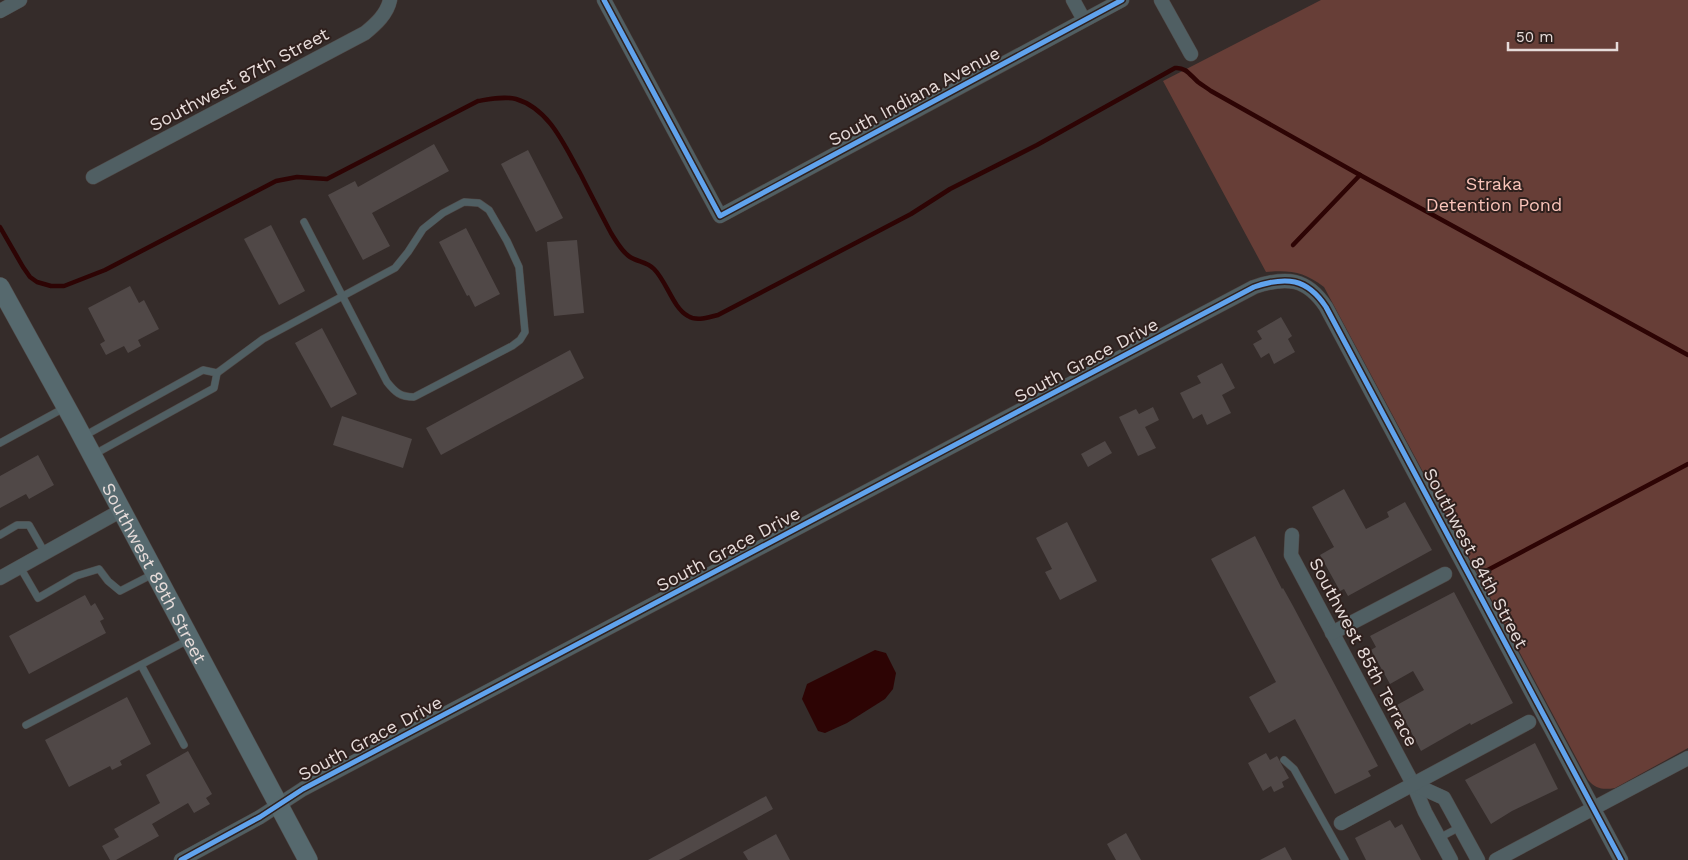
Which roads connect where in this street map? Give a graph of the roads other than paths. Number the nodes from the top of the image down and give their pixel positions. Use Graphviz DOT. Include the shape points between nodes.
graph roads {
  1 [pos="20,0"];
  2 [pos="390,0"];
  3 [pos="604,0"];
  4 [pos="1073,0"];
  5 [pos="1122,0"];
  6 [pos="1161,0"];
  7 [pos="0,11"];
  8 [pos="1084,20"];
  9 [pos="1191,54"];
  10 [pos="92,177"];
  11 [pos="304,222"];
  12 [pos="1294,282"];
  13 [pos="0,287"];
  14 [pos="343,296"];
  15 [pos="218,373"];
  16 [pos="66,407"];
  17 [pos="83,437"];
  18 [pos="0,443"];
  19 [pos="92,456"];
  20 [pos="122,510"];
  21 [pos="0,535"];
  22 [pos="1292,536"];
  23 [pos="45,553"];
  24 [pos="20,567"];
  25 [pos="155,573"];
  26 [pos="1445,574"];
  27 [pos="0,578"];
  28 [pos="1332,633"];
  29 [pos="190,639"];
  30 [pos="141,665"];
  31 [pos="1529,722"];
  32 [pos="26,725"];
  33 [pos="184,745"];
  34 [pos="1688,758"];
  35 [pos="1284,760"];
  36 [pos="1413,784"];
  37 [pos="279,805"];
  38 [pos="1594,808"];
  39 [pos="1341,823"];
  40 [pos="1460,827"];
  41 [pos="1439,838"];
  42 [pos="181,860"];
  43 [pos="308,860"];
  44 [pos="1346,860"];
  45 [pos="1451,860"];
  46 [pos="1478,860"];
  47 [pos="1496,860"];
  48 [pos="1621,860"];
  1 -- 7 [label="street"];
  2 -- 10 [label="street, Southwest 87th Street" via="386,11 365,33"];
  3 -- 8 [label="street, South Indiana Avenue" via="720,216"];
  4 -- 8 [label="street"];
  5 -- 8 [label="street, South Indiana Avenue"];
  6 -- 9 [label="street"];
  11 -- 14 [label="lane"];
  12 -- 37 [label="street, South Grace Drive" via="1272,281 1254,287 303,789"];
  12 -- 38 [label="street, Southwest 84th Street" via="1313,290 1326,307"];
  13 -- 16 [label="main road, Southwest 89th Street"];
  14 -- 14 [label="lane" via="395,268 422,229 443,213 464,202 479,203 489,210 519,267 525,332 512,346 414,397 406,397 395,392 387,382"];
  14 -- 15 [label="lane" via="263,339"];
  15 -- 17 [label="lane" via="203,370"];
  15 -- 19 [label="lane" via="214,388"];
  16 -- 17 [label="main road, Southwest 89th Street"];
  16 -- 18 [label="lane"];
  17 -- 19 [label="main road, Southwest 89th Street"];
  19 -- 20 [label="main road, Southwest 89th Street"];
  20 -- 23 [label="street"];
  20 -- 25 [label="main road, Southwest 89th Street"];
  21 -- 23 [label="lane" via="17,525 29,525"];
  22 -- 28 [label="street, Southwest 85th Terrace" via="1291,555"];
  23 -- 24 [label="street"];
  24 -- 25 [label="lane" via="38,598 76,576 99,569 120,591"];
  24 -- 27 [label="street"];
  25 -- 29 [label="main road, Southwest 89th Street"];
  26 -- 28 [label="street"];
  28 -- 36 [label="street, Southwest 85th Terrace"];
  29 -- 30 [label="lane"];
  29 -- 37 [label="main road, Southwest 89th Street"];
  30 -- 32 [label="lane"];
  30 -- 33 [label="lane"];
  31 -- 36 [label="street"];
  34 -- 38 [label="street"];
  35 -- 44 [label="lane" via="1294,768"];
  36 -- 39 [label="street"];
  36 -- 40 [label="street" via="1444,798"];
  36 -- 41 [label="street, Southwest 85th Terrace"];
  37 -- 42 [label="street, South Grace Drive"];
  37 -- 43 [label="main road, Southwest 89th Street"];
  38 -- 47 [label="street"];
  38 -- 48 [label="street, Southwest 84th Street"];
  40 -- 41 [label="lane"];
  40 -- 46 [label="street"];
  41 -- 45 [label="street, Southwest 85th Terrace"];
}
